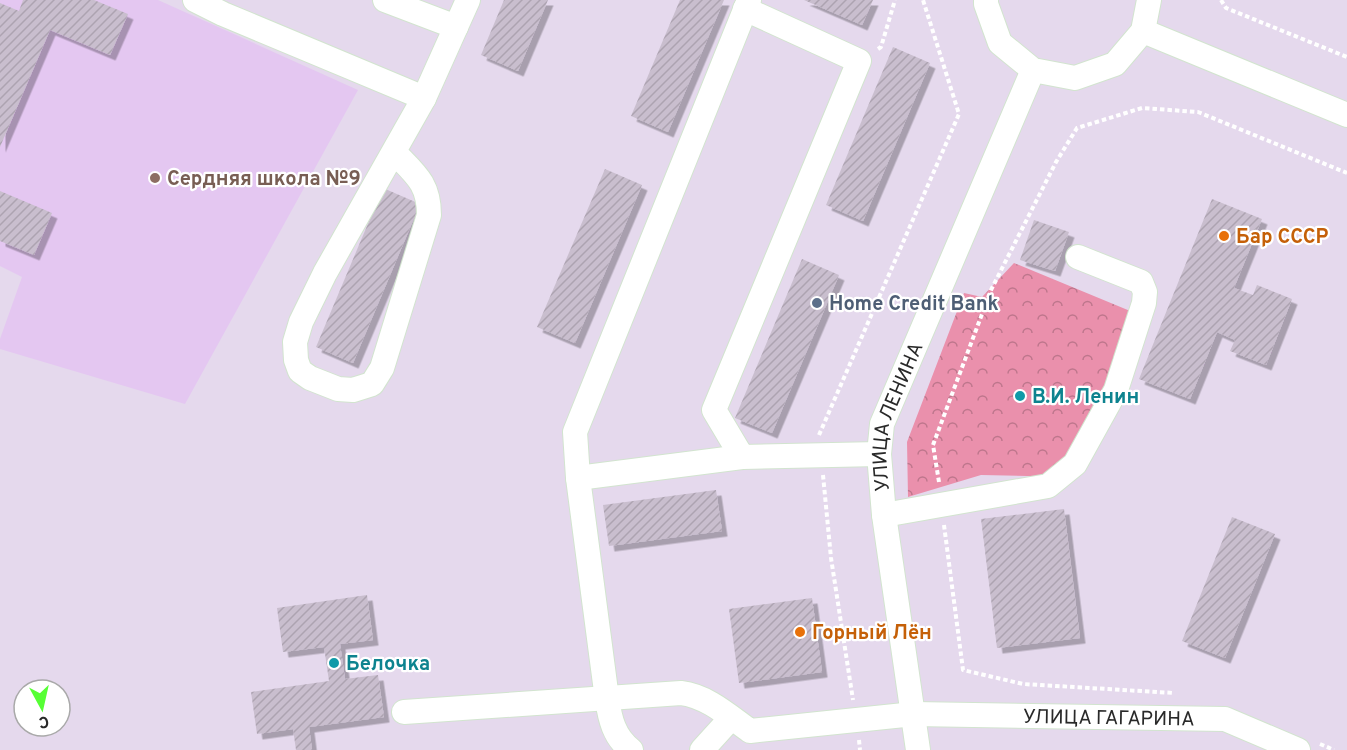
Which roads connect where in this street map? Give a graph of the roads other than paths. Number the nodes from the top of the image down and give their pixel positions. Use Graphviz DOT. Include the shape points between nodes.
graph roads {
  1 [pos="195,0"];
  2 [pos="385,0"];
  3 [pos="468,0"];
  4 [pos="986,0"];
  5 [pos="1149,0"];
  6 [pos="747,5"];
  7 [pos="456,27"];
  8 [pos="1143,32"];
  9 [pos="1033,70"];
  10 [pos="424,98"];
  11 [pos="1347,115"];
  12 [pos="394,152"];
  13 [pos="1078,257"];
  14 [pos="879,454"];
  15 [pos="742,457"];
  16 [pos="578,478"];
  17 [pos="884,515"];
  18 [pos="607,699"];
  19 [pos="404,712"];
  20 [pos="914,714"];
  21 [pos="745,733"];
  22 [pos="631,750"];
  23 [pos="702,750"];
  24 [pos="918,750"];
  25 [pos="1298,750"];
  1 -- 10 [label="street"];
  2 -- 7 [label="street"];
  3 -- 7 [label="street"];
  4 -- 9 [label="street" via="1000,43"];
  5 -- 8 [label="street"];
  6 -- 15 [label="street" via="859,61 714,410"];
  6 -- 16 [label="street" via="575,432"];
  7 -- 10 [label="street"];
  8 -- 9 [label="street" via="1115,64 1075,78"];
  8 -- 11 [label="street"];
  9 -- 14 [label="street, УЛИЦА ЛЕНИНА" via="882,424"];
  10 -- 12 [label="street"];
  12 -- 12 [label="street" via="423,182 429,215 382,368 372,384 338,390 300,371 296,342 301,322 325,273"];
  13 -- 17 [label="street" via="1141,282 1145,292 1116,390 1075,464 1048,486"];
  14 -- 15 [label="street"];
  14 -- 17 [label="street, УЛИЦА ЛЕНИНА"];
  15 -- 16 [label="street"];
  16 -- 18 [label="street"];
  17 -- 20 [label="street, УЛИЦА ЛЕНИНА"];
  18 -- 19 [label="street"];
  18 -- 21 [label="street" via="694,694"];
  18 -- 22 [label="street" via="611,723"];
  20 -- 21 [label="street, УЛИЦА ГАГАРИНА"];
  20 -- 24 [label="street, УЛИЦА ЛЕНИНА"];
  20 -- 25 [label="street, УЛИЦА ГАГАРИНА" via="1225,719"];
  21 -- 23 [label="street"];
}
